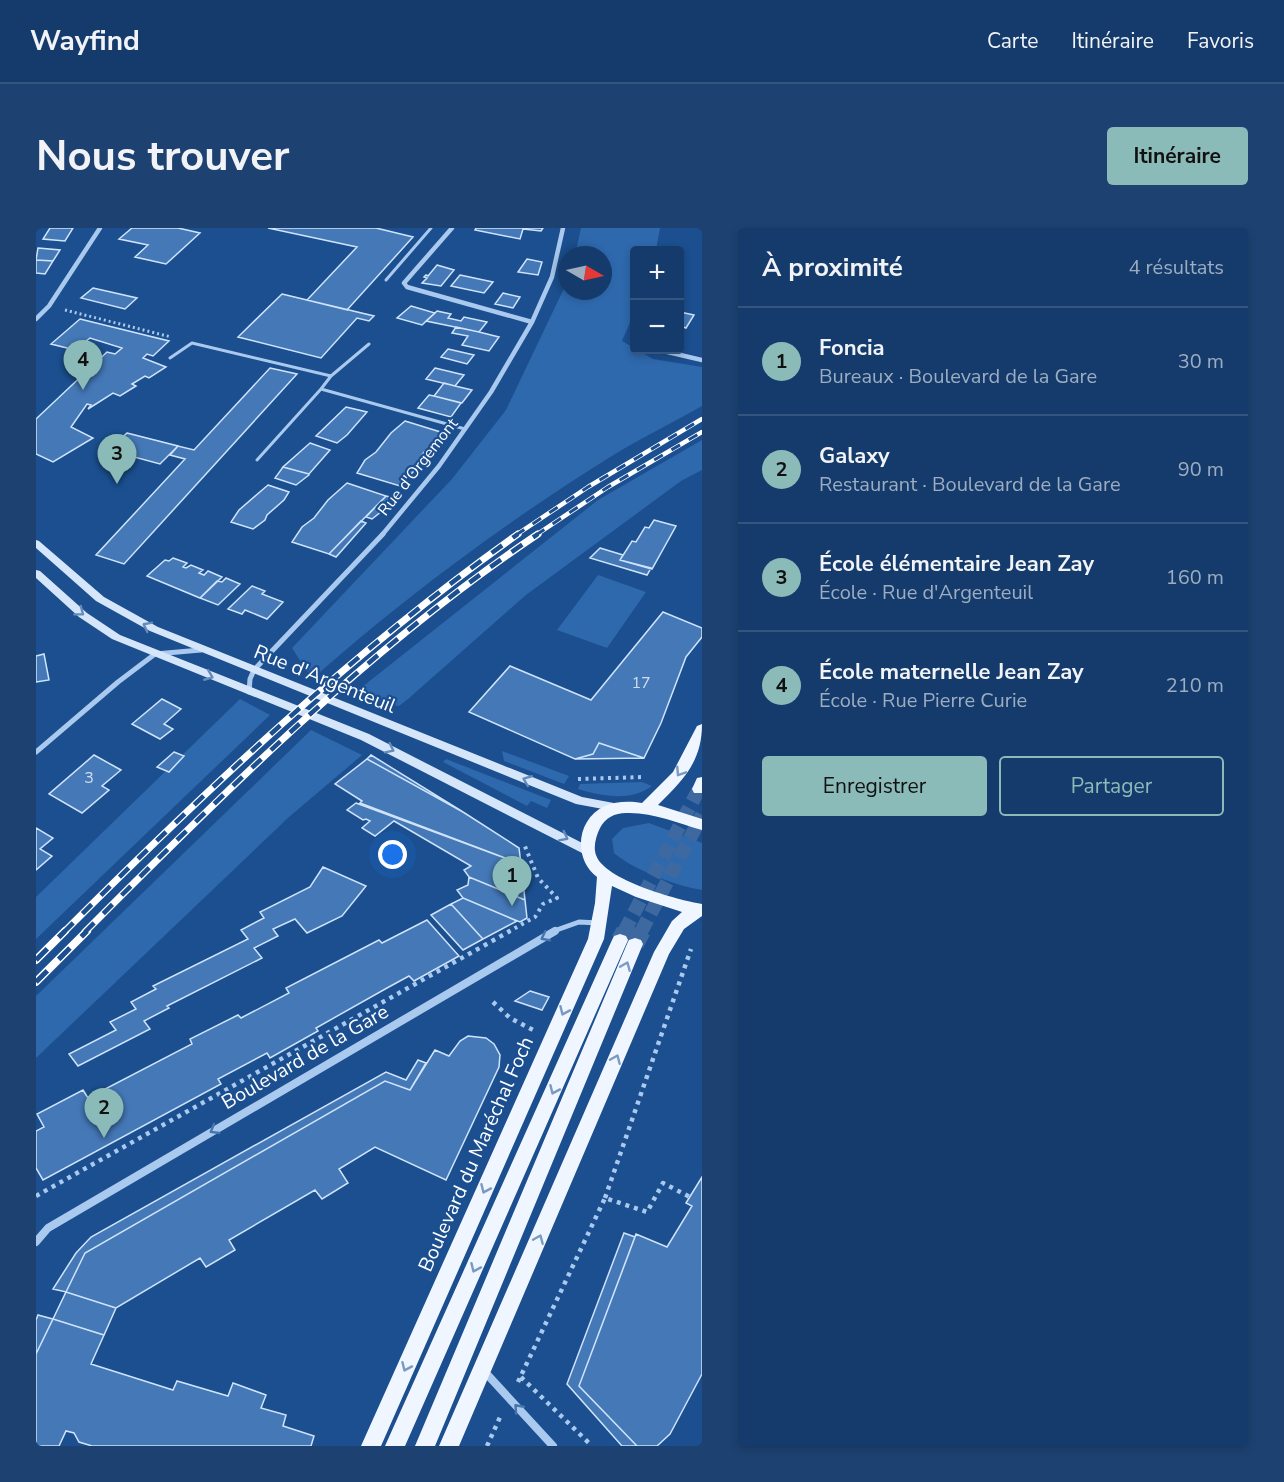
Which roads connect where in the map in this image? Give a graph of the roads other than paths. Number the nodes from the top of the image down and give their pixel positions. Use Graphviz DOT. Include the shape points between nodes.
graph roads {
  1 [pos="100,228"];
  2 [pos="431,228"];
  3 [pos="452,228"];
  4 [pos="563,228"];
  5 [pos="386,280"];
  6 [pos="36,319"];
  7 [pos="532,322"];
  8 [pos="369,344"];
  9 [pos="676,354"];
  10 [pos="170,358"];
  11 [pos="702,360"];
  12 [pos="331,376"];
  13 [pos="321,389"];
  14 [pos="465,429"];
  15 [pos="257,460"];
  16 [pos="36,543"];
  17 [pos="36,573"];
  18 [pos="201,650"];
  19 [pos="155,654"];
  20 [pos="254,670"];
  21 [pos="249,692"];
  22 [pos="702,729"];
  23 [pos="36,752"];
  24 [pos="646,807"];
  25 [pos="622,809"];
  26 [pos="702,825"];
  27 [pos="588,851"];
  28 [pos="605,876"];
  29 [pos="699,910"];
  30 [pos="600,923"];
  31 [pos="36,1242"];
  32 [pos="483,1369"];
  33 [pos="371,1446"];
  34 [pos="395,1446"];
  35 [pos="424,1446"];
  36 [pos="449,1446"];
  37 [pos="553,1446"];
  1 -- 6 [label="street" via="50,306"];
  2 -- 5 [label="lane"];
  3 -- 7 [label="street" via="404,283 407,287"];
  4 -- 7 [label="street, Rue d'Orgemont" via="552,277"];
  7 -- 14 [label="street, Rue d'Orgemont"];
  8 -- 12 [label="lane"];
  9 -- 11 [label="street"];
  10 -- 12 [label="lane" via="192,343"];
  12 -- 13 [label="lane"];
  13 -- 14 [label="lane"];
  13 -- 15 [label="lane"];
  14 -- 20 [label="street, Rue d'Orgemont" via="382,535"];
  18 -- 16 [label="main road, Rue d'Argenteuil, one-way" via="100,599"];
  17 -- 19 [label="main road, Rue d'Argenteuil, one-way" via="90,620 116,637"];
  18 -- 19 [label="street"];
  18 -- 20 [label="main road, Rue d'Argenteuil"];
  19 -- 21 [label="main road, Rue d'Argenteuil, one-way"];
  19 -- 23 [label="street"];
  20 -- 21 [label="street"];
  25 -- 20 [label="main road, Rue d'Argenteuil, one-way" via="580,801"];
  21 -- 27 [label="main road, Rue d'Argenteuil, one-way" via="366,737"];
  22 -- 24 [label="main road, one-way" via="679,775"];
  24 -- 25 [label="main road"];
  24 -- 26 [label="main road"];
  25 -- 27 [label="main road" via="605,814 592,827"];
  27 -- 28 [label="main road" via="589,859"];
  28 -- 29 [label="main road" via="669,903"];
  28 -- 30 [label="main road, Boulevard du Maréchal Foch"];
  32 -- 29 [label="main road, one-way" via="662,952 678,926"];
  30 -- 31 [label="street, Boulevard de la Gare, one-way" via="572,923 525,947 48,1228"];
  30 -- 33 [label="main road, Boulevard du Maréchal Foch, one-way" via="584,968"];
  32 -- 36 [label="main road"];
  37 -- 32 [label="street, one-way"];
  35 -- 34 [label="main road, one-way" via="627,942"];
}
